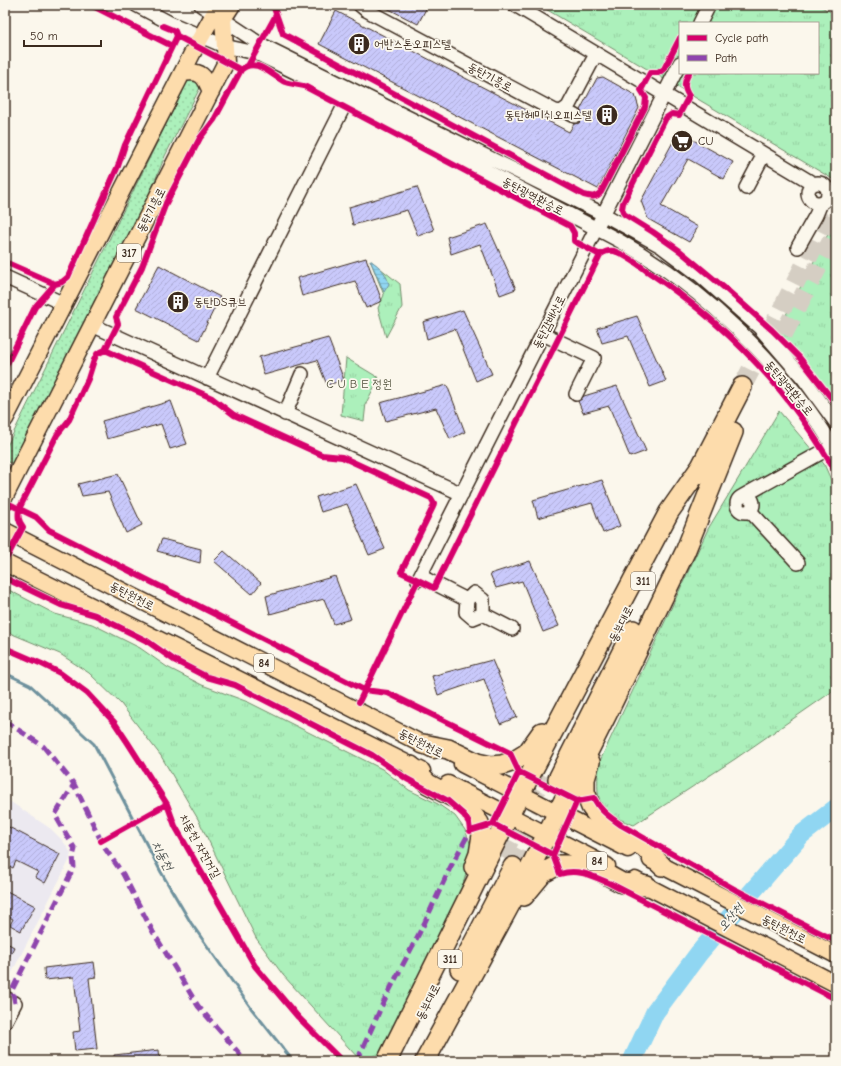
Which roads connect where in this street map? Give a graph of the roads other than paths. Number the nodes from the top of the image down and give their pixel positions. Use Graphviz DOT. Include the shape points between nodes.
graph roads {
  1 [pos="136,5"];
  2 [pos="232,5"];
  3 [pos="360,5"];
  4 [pos="515,5"];
  5 [pos="709,5"];
  6 [pos="214,10"];
  7 [pos="700,22"];
  8 [pos="201,36"];
  9 [pos="224,46"];
  10 [pos="596,54"];
  11 [pos="679,65"];
  12 [pos="183,73"];
  13 [pos="211,92"];
  14 [pos="664,94"];
  15 [pos="348,98"];
  16 [pos="764,154"];
  17 [pos="746,188"];
  18 [pos="603,214"];
  19 [pos="596,228"];
  20 [pos="798,247"];
  21 [pos="5,277"];
  22 [pos="64,304"];
  23 [pos="92,325"];
  24 [pos="543,334"];
  25 [pos="302,374"];
  26 [pos="207,378"];
  27 [pos="576,394"];
  28 [pos="285,414"];
  29 [pos="5,419"];
  30 [pos="836,423"];
  31 [pos="733,432"];
  32 [pos="835,449"];
  33 [pos="702,465"];
  34 [pos="13,468"];
  35 [pos="462,494"];
  36 [pos="5,496"];
  37 [pos="5,531"];
  38 [pos="5,563"];
  39 [pos="798,563"];
  40 [pos="512,629"];
  41 [pos="574,694"];
  42 [pos="607,714"];
  43 [pos="423,744"];
  44 [pos="411,766"];
  45 [pos="521,794"];
  46 [pos="558,813"];
  47 [pos="509,815"];
  48 [pos="546,835"];
  49 [pos="662,866"];
  50 [pos="647,886"];
  51 [pos="471,892"];
  52 [pos="508,907"];
  53 [pos="836,955"];
  54 [pos="836,984"];
  55 [pos="5,998"];
  56 [pos="5,1022"];
  57 [pos="387,1061"];
  58 [pos="399,1061"];
  59 [pos="412,1061"];
  60 [pos="425,1061"];
  1 -- 8 [label="street, 동탄광역환승로"];
  2 -- 6 [label="main road"];
  3 -- 10 [label="street, 동탄기흥로" via="556,111 570,114 568,107"];
  4 -- 10 [label="street"];
  5 -- 7 [label="street"];
  6 -- 8 [label="main road"];
  6 -- 9 [label="main road, 동탄기흥로 / 317"];
  6 -- 18 [label="street, 동탄광역환승로" via="260,44"];
  8 -- 9 [label="street, 동탄광역환승로"];
  8 -- 12 [label="main road"];
  9 -- 13 [label="main road, 동탄기흥로 / 317" via="226,62"];
  9 -- 15 [label="street, 동탄광역환승로" via="256,53"];
  10 -- 14 [label="street"];
  11 -- 14 [label="street, 동탄감배산로"];
  12 -- 13 [label="main road" via="200,73 207,81"];
  12 -- 22 [label="main road"];
  13 -- 23 [label="main road, 동탄기흥로 / 317"];
  14 -- 16 [label="street"];
  14 -- 18 [label="street, 동탄감배산로"];
  15 -- 19 [label="street, 동탄광역환승로"];
  15 -- 26 [label="street"];
  16 -- 17 [label="street"];
  16 -- 20 [label="street" via="814,184 826,187 828,196 824,201 817,202 816,215"];
  18 -- 19 [label="street, 동탄감배산로"];
  18 -- 30 [label="street, 동탄광역환승로" via="660,246 701,276 753,322 803,378"];
  19 -- 24 [label="street, 동탄감배산로"];
  19 -- 32 [label="street, 동탄광역환승로" via="664,268 731,323 793,389"];
  21 -- 22 [label="street"];
  22 -- 29 [label="main road"];
  23 -- 26 [label="street"];
  23 -- 34 [label="main road, 동탄기흥로 / 317"];
  24 -- 27 [label="street" via="594,358"];
  24 -- 35 [label="street, 동탄감배산로"];
  25 -- 28 [label="street"];
  26 -- 28 [label="street"];
  28 -- 35 [label="street"];
  31 -- 33 [label="highway, 동부대로 / 311" via="746,391"];
  31 -- 33 [label="highway, 동부대로 / 311" via="551,777"];
  31 -- 42 [label="highway" via="685,552"];
  32 -- 39 [label="street" via="737,501 738,509 745,513 750,511"];
  33 -- 41 [label="highway" via="669,512"];
  34 -- 36 [label="main road, 동탄기흥로 / 317"];
  35 -- 40 [label="street, 동탄감배산로" via="419,578 466,600 466,612 473,618 483,614"];
  37 -- 43 [label="main road, 동탄원천로 / 84"];
  38 -- 44 [label="main road, 동탄원천로 / 84"];
  41 -- 43 [label="highway" via="527,753 502,765 477,763 448,749"];
  41 -- 45 [label="highway"];
  42 -- 46 [label="highway"];
  42 -- 49 [label="highway" via="585,779 587,799 602,822 644,847"];
  43 -- 45 [label="main road, 동탄원천로 / 84"];
  44 -- 47 [label="main road, 동탄원천로 / 84"];
  44 -- 51 [label="highway" via="428,784 464,804 479,823 482,835 479,854 470,876"];
  45 -- 46 [label="main road, 동탄원천로 / 84"];
  45 -- 47 [label="highway"];
  46 -- 48 [label="highway"];
  46 -- 49 [label="main road, 동탄원천로 / 84"];
  47 -- 48 [label="main road, 동탄원천로 / 84"];
  47 -- 51 [label="highway"];
  48 -- 50 [label="main road, 동탄원천로 / 84"];
  48 -- 52 [label="highway"];
  49 -- 53 [label="main road, 동탄원천로 / 84"];
  50 -- 52 [label="highway" via="622,883 584,865 558,865 543,873 519,901"];
  50 -- 54 [label="main road, 동탄원천로 / 84"];
  51 -- 57 [label="highway"];
  52 -- 60 [label="highway"];
  55 -- 56 [label="street" via="15,1003"];
  58 -- 59 [label="highway, 동부대로 / 311" via="507,862"];
}
